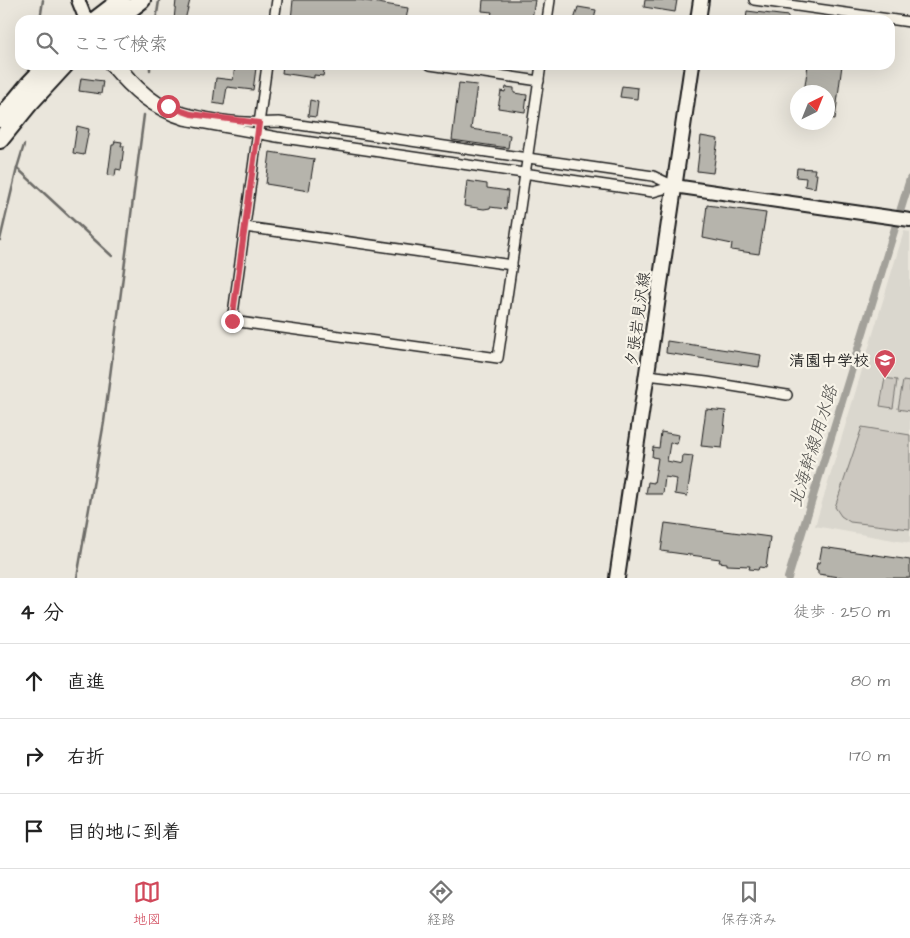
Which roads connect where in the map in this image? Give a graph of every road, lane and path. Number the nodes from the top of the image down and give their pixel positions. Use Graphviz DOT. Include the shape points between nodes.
graph roads {
  1 [pos="78,0"];
  2 [pos="121,0"];
  3 [pos="142,0"];
  4 [pos="277,0"];
  5 [pos="550,0"];
  6 [pos="701,0"];
  7 [pos="754,0"];
  8 [pos="84,15"];
  9 [pos="102,15"];
  10 [pos="122,15"];
  11 [pos="275,15"];
  12 [pos="548,15"];
  13 [pos="699,15"];
  14 [pos="860,15"];
  15 [pos="895,20"];
  16 [pos="910,22"];
  17 [pos="42,70"];
  18 [pos="60,70"];
  19 [pos="114,70"];
  20 [pos="125,70"];
  21 [pos="266,70"];
  22 [pos="464,70"];
  23 [pos="540,70"];
  24 [pos="691,70"];
  25 [pos="539,81"];
  26 [pos="0,120"];
  27 [pos="259,123"];
  28 [pos="258,133"];
  29 [pos="1,138"];
  30 [pos="528,158"];
  31 [pos="526,173"];
  32 [pos="674,186"];
  33 [pos="907,220"];
  34 [pos="245,227"];
  35 [pos="512,264"];
  36 [pos="647,375"];
  37 [pos="787,395"];
  38 [pos="617,578"];
  1 -- 8 [label="street"];
  2 -- 9 [label="highway"];
  3 -- 10 [label="highway"];
  4 -- 11 [label="street"];
  5 -- 12 [label="street"];
  6 -- 13 [label="main road"];
  7 -- 14 [label="street"];
  15 -- 16 [label="street"];
  17 -- 26 [label="highway"];
  18 -- 29 [label="highway"];
  19 -- 28 [label="street" via="138,96 165,113 184,120"];
  20 -- 27 [label="street" via="144,91 168,106 191,114"];
  21 -- 27 [label="street"];
  22 -- 25 [label="street"];
  23 -- 25 [label="street"];
  24 -- 32 [label="main road, 夕張岩見沢線"];
  25 -- 30 [label="street"];
  27 -- 28 [label="street"];
  27 -- 30 [label="street" via="279,122"];
  28 -- 31 [label="street"];
  28 -- 34 [label="street"];
  30 -- 31 [label="street"];
  30 -- 32 [label="street" via="652,176"];
  31 -- 32 [label="street" via="653,192"];
  31 -- 35 [label="street"];
  32 -- 33 [label="street"];
  32 -- 36 [label="main road, 夕張岩見沢線"];
  34 -- 35 [label="street"];
  34 -- 35 [label="street" via="232,321 498,358"];
  36 -- 37 [label="street"];
  36 -- 38 [label="main road, 夕張岩見沢線"];
}
